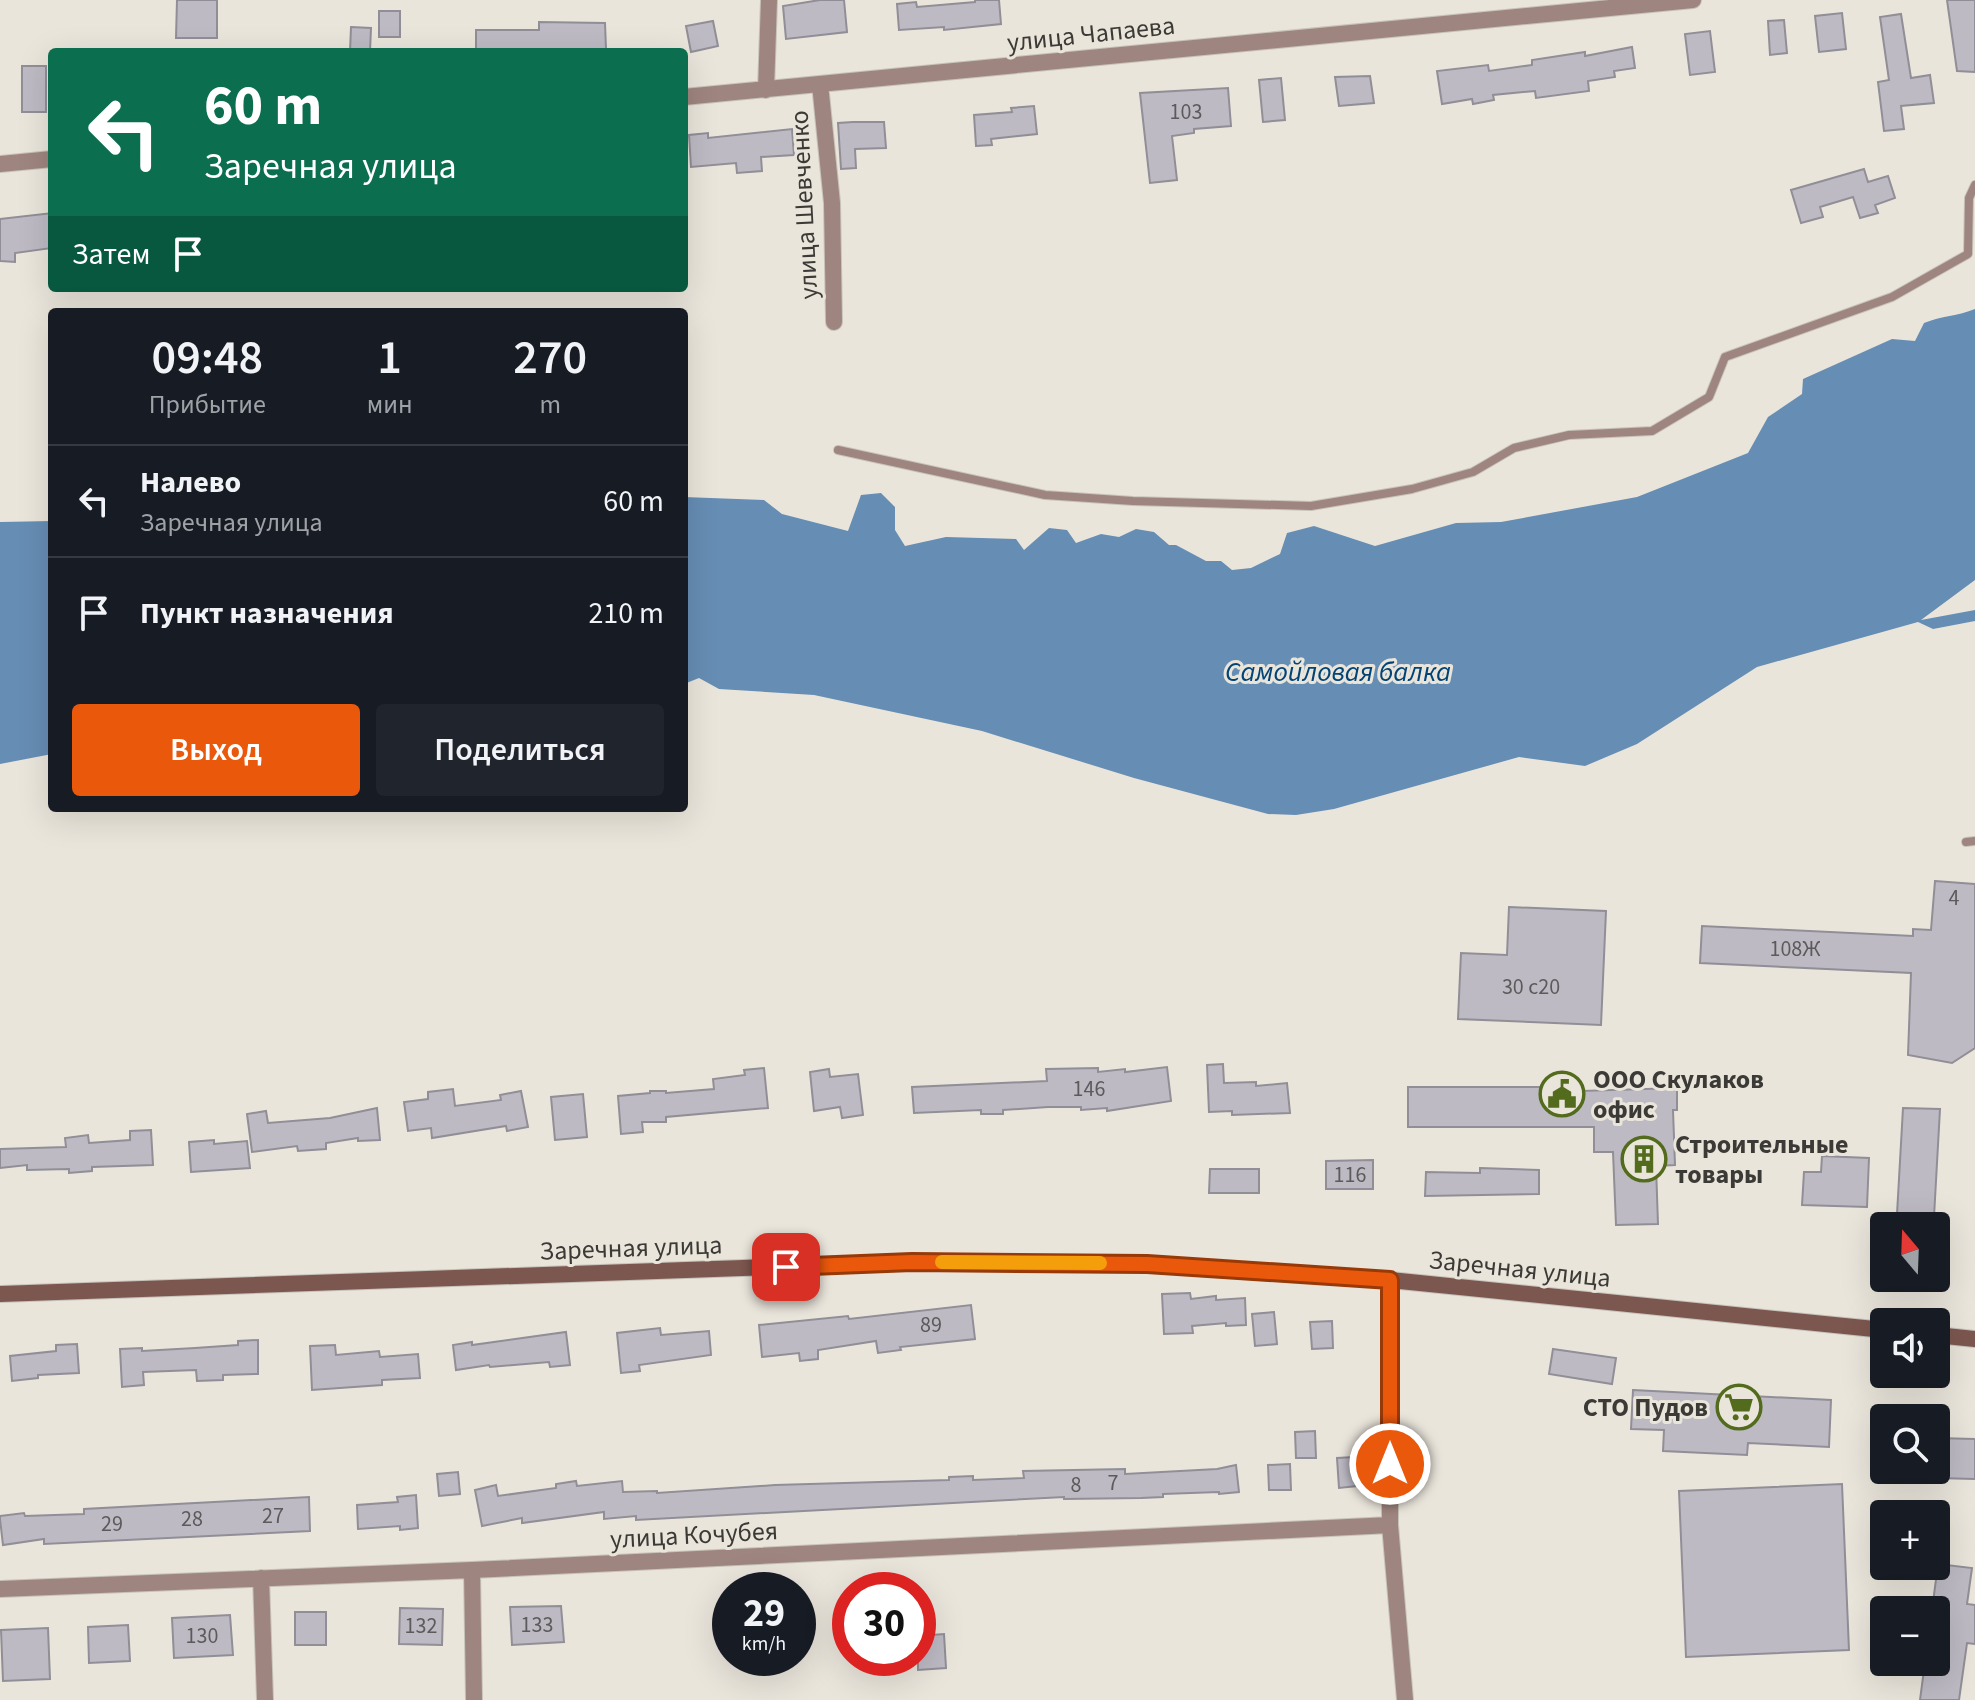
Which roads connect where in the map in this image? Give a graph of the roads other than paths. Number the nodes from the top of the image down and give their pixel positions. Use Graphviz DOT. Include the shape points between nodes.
graph roads {
  1 [pos="769,0"];
  2 [pos="1693,0"];
  3 [pos="820,84"];
  4 [pos="766,90"];
  5 [pos="688,97"];
  6 [pos="48,159"];
  7 [pos="0,164"];
  8 [pos="1975,185"];
  9 [pos="834,322"];
  10 [pos="838,450"];
  11 [pos="1390,1280"];
  12 [pos="0,1294"];
  13 [pos="1870,1329"];
  14 [pos="1950,1336"];
  15 [pos="1975,1339"];
  16 [pos="1390,1525"];
  17 [pos="472,1570"];
  18 [pos="261,1578"];
  19 [pos="0,1589"];
  20 [pos="265,1700"];
  21 [pos="474,1700"];
  22 [pos="1405,1700"];
  1 -- 4 [label="street, улица Шевченко"];
  2 -- 3 [label="street, улица Чапаева"];
  3 -- 4 [label="street, улица Чапаева"];
  3 -- 9 [label="street, улица Шевченко" via="832,203"];
  4 -- 5 [label="street, улица Чапаева"];
  6 -- 7 [label="street"];
  8 -- 10 [label="lane" via="1969,198 1968,254 1892,297 1725,357 1709,397 1652,431 1569,435 1514,448 1473,472 1412,489 1311,506 1133,501 1045,495"];
  11 -- 12 [label="main road, Заречная улица" via="1147,1264 912,1262"];
  11 -- 13 [label="main road, Заречная улица"];
  11 -- 16 [label="street"];
  14 -- 15 [label="main road"];
  16 -- 17 [label="street, улица Кочубея"];
  16 -- 22 [label="street"];
  17 -- 18 [label="street, улица Кочубея"];
  17 -- 21 [label="street"];
  18 -- 19 [label="street, улица Кочубея"];
  18 -- 20 [label="street"];
}
